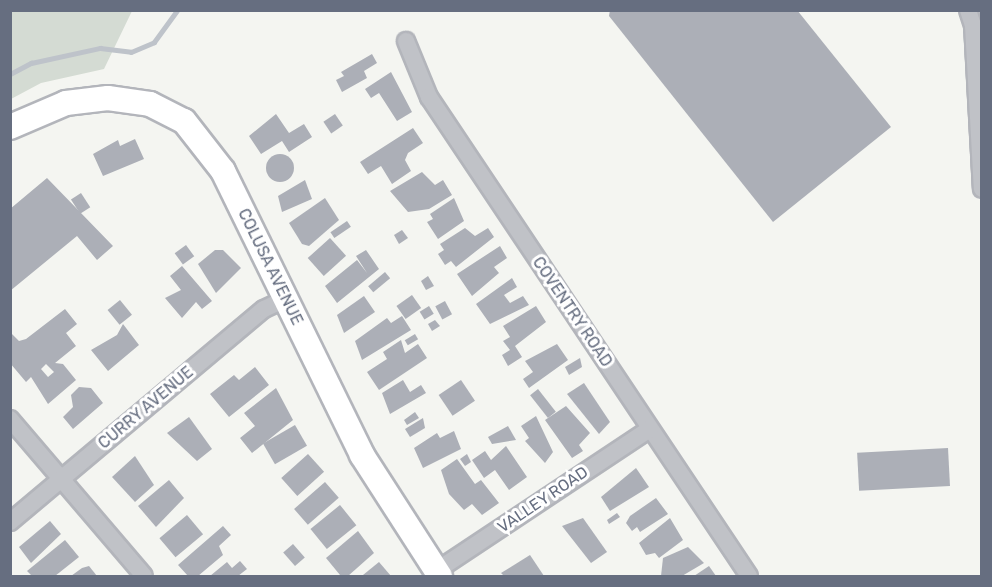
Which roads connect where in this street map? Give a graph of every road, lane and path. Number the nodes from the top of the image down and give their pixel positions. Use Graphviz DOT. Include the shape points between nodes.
graph roads {
  1 [pos="974,20"];
  2 [pos="406,41"];
  3 [pos="10,128"];
  4 [pos="981,189"];
  5 [pos="285,299"];
  6 [pos="10,419"];
  7 [pos="650,429"];
  8 [pos="61,479"];
  9 [pos="10,522"];
  10 [pos="438,574"];
  11 [pos="144,576"];
  12 [pos="748,576"];
  1 -- 4 [label="street"];
  2 -- 7 [label="street, COVENTRY ROAD" via="429,97"];
  3 -- 5 [label="street, COLUSA AVENUE" via="66,103 108,98 150,104 184,121 223,171"];
  5 -- 8 [label="street, CURRY AVENUE" via="264,309"];
  5 -- 10 [label="street, COLUSA AVENUE" via="362,455"];
  6 -- 8 [label="street"];
  7 -- 10 [label="street, VALLEY ROAD"];
  7 -- 12 [label="street, COVENTRY ROAD"];
  8 -- 9 [label="street, CURRY AVENUE"];
  8 -- 11 [label="street"];
}
